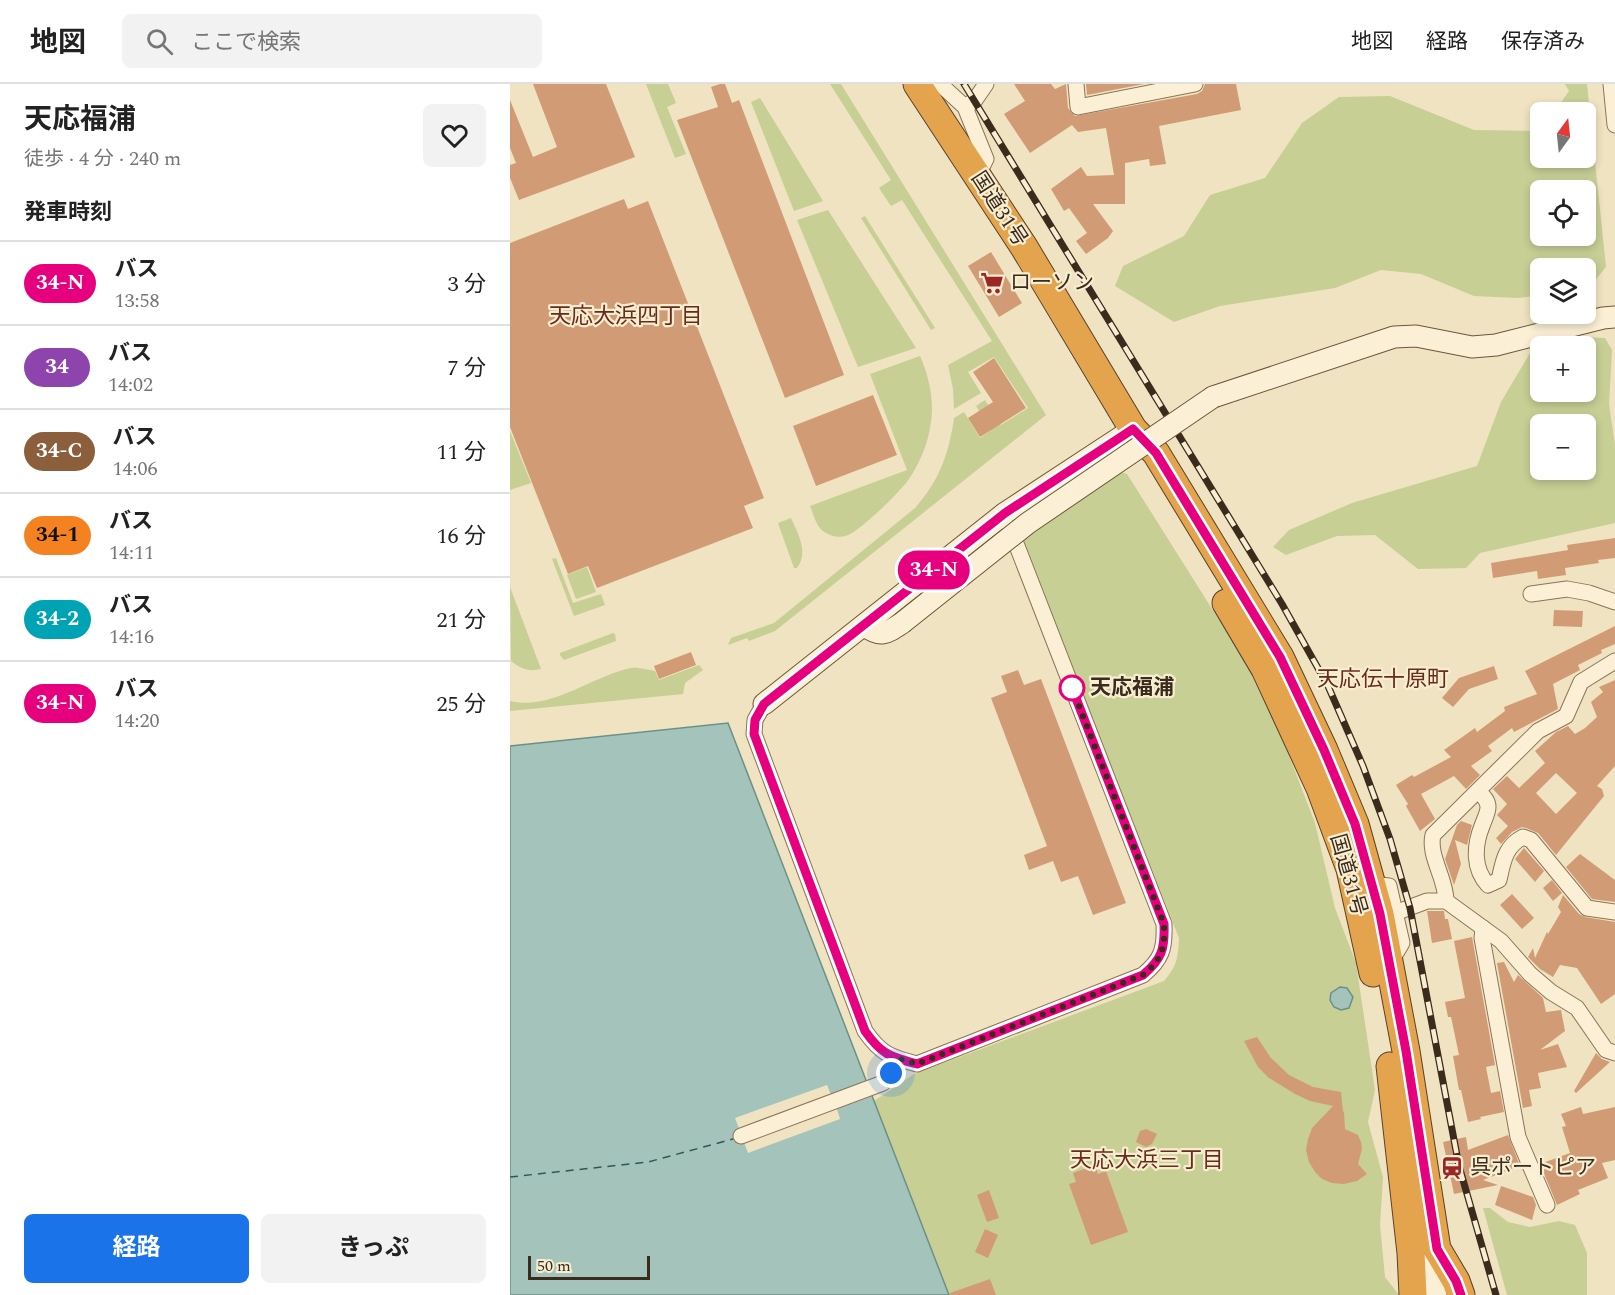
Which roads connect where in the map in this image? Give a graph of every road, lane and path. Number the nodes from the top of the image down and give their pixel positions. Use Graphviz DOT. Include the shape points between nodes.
graph roads {
  1 [pos="986,84"];
  2 [pos="1076,84"];
  3 [pos="1195,84"];
  4 [pos="1611,84"];
  5 [pos="918,86"];
  6 [pos="965,107"];
  7 [pos="1615,125"];
  8 [pos="978,175"];
  9 [pos="1615,317"];
  10 [pos="1133,429"];
  11 [pos="1005,513"];
  12 [pos="1531,594"];
  13 [pos="1615,602"];
  14 [pos="865,626"];
  15 [pos="1615,661"];
  16 [pos="764,704"];
  17 [pos="1478,791"];
  18 [pos="1371,884"];
  19 [pos="1446,900"];
  20 [pos="1615,912"];
  21 [pos="1395,914"];
  22 [pos="1483,928"];
  23 [pos="1389,964"];
  24 [pos="1615,1053"];
  25 [pos="896,1058"];
  26 [pos="741,1136"];
  27 [pos="1547,1205"];
  28 [pos="1424,1251"];
  29 [pos="1428,1292"];
  30 [pos="1461,1295"];
  1 -- 6 [label="street"];
  2 -- 3 [label="street" via="1078,107"];
  4 -- 7 [label="street"];
  5 -- 6 [label="street" via="941,85"];
  5 -- 8 [label="highway, 国道31号"];
  6 -- 8 [label="street" via="986,159"];
  8 -- 10 [label="highway, 国道31号"];
  9 -- 14 [label="street, bridge" via="1496,345 1472,347 1416,336 1394,338 1214,397 1028,524 887,633 875,633"];
  10 -- 11 [label="street"];
  10 -- 18 [label="highway, 国道31号" via="1156,453 1280,657 1355,824"];
  10 -- 28 [label="highway, 国道31号" via="1144,461 1264,669 1320,788 1350,870"];
  11 -- 14 [label="street"];
  11 -- 25 [label="street" via="1164,924 1165,942 1157,963 1143,975 917,1064"];
  12 -- 13 [label="street" via="1568,589"];
  14 -- 16 [label="street"];
  15 -- 17 [label="street" via="1581,682 1566,716 1539,731"];
  16 -- 25 [label="street" via="755,720 754,734 865,1031 877,1048"];
  17 -- 19 [label="street" via="1433,836 1431,846"];
  17 -- 20 [label="street" via="1488,809 1476,850 1480,876 1488,885 1499,880 1507,851 1522,837 1531,840 1587,908"];
  18 -- 21 [label="street" via="1389,886"];
  18 -- 23 [label="highway, 国道31号"];
  19 -- 21 [label="street" via="1427,901"];
  19 -- 22 [label="street"];
  21 -- 23 [label="street" via="1402,943"];
  22 -- 24 [label="street" via="1551,992 1577,1008 1605,1050"];
  22 -- 27 [label="street" via="1518,1137"];
  23 -- 28 [label="highway, 国道31号" via="1406,1051"];
  25 -- 26 [label="street" via="883,1083"];
  28 -- 29 [label="highway, 国道31号"];
  28 -- 30 [label="highway, 国道31号" via="1456,1281"];
}
